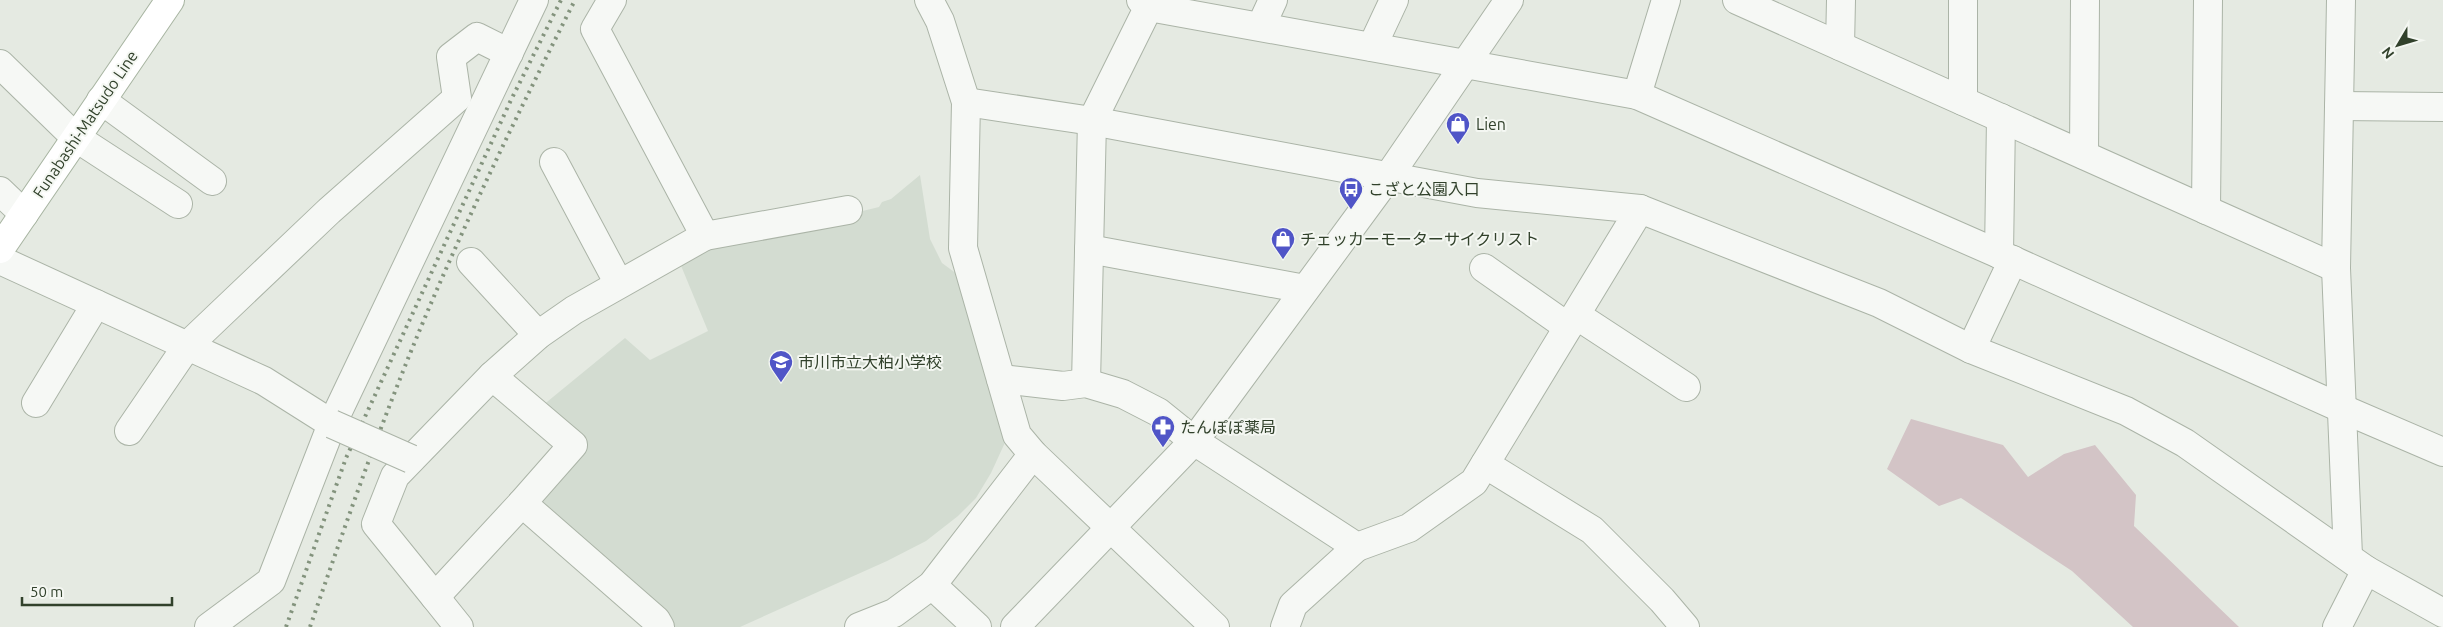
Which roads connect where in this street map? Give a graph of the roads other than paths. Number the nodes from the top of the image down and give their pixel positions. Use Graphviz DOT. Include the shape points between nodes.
graph roads {
  1 [pos="170,0"];
  2 [pos="612,0"];
  3 [pos="929,0"];
  4 [pos="1273,0"];
  5 [pos="1394,0"];
  6 [pos="1508,0"];
  7 [pos="1666,0"];
  8 [pos="1736,0"];
  9 [pos="1841,0"];
  10 [pos="1963,0"];
  11 [pos="2085,0"];
  12 [pos="2208,0"];
  13 [pos="2341,0"];
  14 [pos="1147,2"];
  15 [pos="525,6"];
  16 [pos="1261,26"];
  17 [pos="1840,46"];
  18 [pos="1372,47"];
  19 [pos="509,53"];
  20 [pos="0,64"];
  21 [pos="1466,64"];
  22 [pos="1637,96"];
  23 [pos="101,100"];
  24 [pos="1963,101"];
  25 [pos="966,102"];
  26 [pos="2339,106"];
  27 [pos="2443,107"];
  28 [pos="2001,118"];
  29 [pos="1092,121"];
  30 [pos="75,137"];
  31 [pos="2084,155"];
  32 [pos="554,162"];
  33 [pos="1388,177"];
  34 [pos="212,181"];
  35 [pos="0,192"];
  36 [pos="178,204"];
  37 [pos="1640,209"];
  38 [pos="848,210"];
  39 [pos="2206,210"];
  40 [pos="24,214"];
  41 [pos="705,236"];
  42 [pos="0,249"];
  43 [pos="1089,249"];
  44 [pos="2006,257"];
  45 [pos="0,260"];
  46 [pos="471,262"];
  47 [pos="1484,268"];
  48 [pos="2336,268"];
  49 [pos="619,284"];
  50 [pos="1305,289"];
  51 [pos="96,304"];
  52 [pos="1572,321"];
  53 [pos="538,335"];
  54 [pos="187,346"];
  55 [pos="1971,349"];
  56 [pos="492,376"];
  57 [pos="1001,379"];
  58 [pos="1086,383"];
  59 [pos="1686,387"];
  60 [pos="36,403"];
  61 [pos="2343,410"];
  62 [pos="332,424"];
  63 [pos="129,431"];
  64 [pos="1194,441"];
  65 [pos="2443,452"];
  66 [pos="1033,454"];
  67 [pos="411,459"];
  68 [pos="1485,464"];
  69 [pos="522,503"];
  70 [pos="1110,528"];
  71 [pos="1357,547"];
  72 [pos="2357,563"];
  73 [pos="932,585"];
  74 [pos="435,597"];
  75 [pos="2443,613"];
  76 [pos="209,627"];
  77 [pos="459,627"];
  78 [pos="660,627"];
  79 [pos="859,627"];
  80 [pos="977,627"];
  81 [pos="1015,627"];
  82 [pos="1215,627"];
  83 [pos="1285,627"];
  84 [pos="1684,627"];
  85 [pos="2337,627"];
  1 -- 23 [label="main road, Funabashi-Matsudo Line"];
  2 -- 41 [label="street" via="595,29"];
  3 -- 25 [label="street" via="940,21"];
  4 -- 16 [label="street"];
  5 -- 18 [label="street"];
  6 -- 21 [label="street"];
  7 -- 22 [label="street"];
  8 -- 17 [label="street"];
  9 -- 17 [label="street"];
  10 -- 24 [label="street"];
  11 -- 31 [label="street"];
  12 -- 39 [label="street"];
  13 -- 26 [label="street"];
  14 -- 16 [label="street"];
  14 -- 29 [label="street"];
  15 -- 19 [label="street"];
  16 -- 18 [label="street"];
  17 -- 24 [label="street"];
  18 -- 21 [label="street"];
  19 -- 54 [label="street" via="477,37 451,57 457,98 329,211"];
  19 -- 62 [label="street"];
  20 -- 30 [label="street"];
  21 -- 22 [label="street"];
  21 -- 33 [label="street"];
  22 -- 44 [label="street"];
  23 -- 30 [label="main road, Funabashi-Matsudo Line"];
  23 -- 34 [label="street"];
  24 -- 28 [label="street"];
  25 -- 29 [label="street"];
  25 -- 57 [label="street" via="963,248"];
  26 -- 27 [label="street"];
  26 -- 48 [label="street"];
  28 -- 31 [label="street"];
  28 -- 44 [label="street"];
  29 -- 33 [label="street"];
  29 -- 43 [label="street"];
  30 -- 36 [label="street"];
  30 -- 40 [label="main road, Funabashi-Matsudo Line"];
  31 -- 39 [label="street"];
  32 -- 49 [label="street"];
  33 -- 37 [label="street" via="1477,193"];
  33 -- 50 [label="street"];
  35 -- 40 [label="street"];
  37 -- 52 [label="street"];
  37 -- 55 [label="street" via="1879,303"];
  38 -- 41 [label="street"];
  39 -- 48 [label="street"];
  40 -- 42 [label="main road, Funabashi-Matsudo Line"];
  41 -- 49 [label="street"];
  43 -- 50 [label="street"];
  43 -- 58 [label="street"];
  44 -- 55 [label="street"];
  44 -- 61 [label="street"];
  45 -- 51 [label="street"];
  46 -- 53 [label="street"];
  47 -- 52 [label="street"];
  48 -- 61 [label="street"];
  49 -- 53 [label="street"];
  50 -- 64 [label="street"];
  51 -- 54 [label="street"];
  51 -- 60 [label="street"];
  52 -- 59 [label="street"];
  52 -- 68 [label="street"];
  53 -- 56 [label="street"];
  54 -- 62 [label="street" via="264,381"];
  54 -- 63 [label="street"];
  55 -- 72 [label="street" via="2126,411 2185,443"];
  56 -- 67 [label="street"];
  56 -- 69 [label="street" via="573,445"];
  57 -- 58 [label="street" via="1063,386"];
  57 -- 66 [label="street" via="1017,435"];
  58 -- 64 [label="street" via="1123,394 1158,412"];
  61 -- 65 [label="street"];
  61 -- 72 [label="street"];
  62 -- 67 [label="street, bridge"];
  62 -- 76 [label="street" via="271,581"];
  64 -- 70 [label="street"];
  64 -- 71 [label="street"];
  66 -- 70 [label="street"];
  66 -- 73 [label="street"];
  67 -- 74 [label="street" via="395,476 376,524"];
  68 -- 71 [label="street" via="1474,482 1409,528"];
  68 -- 84 [label="street" via="1592,530 1662,600"];
  69 -- 74 [label="street"];
  69 -- 78 [label="street" via="656,620"];
  70 -- 81 [label="street"];
  70 -- 82 [label="street"];
  71 -- 83 [label="street" via="1293,605"];
  72 -- 75 [label="street"];
  72 -- 85 [label="street"];
  73 -- 79 [label="street" via="894,613"];
  73 -- 80 [label="street"];
  74 -- 77 [label="street"];
}
